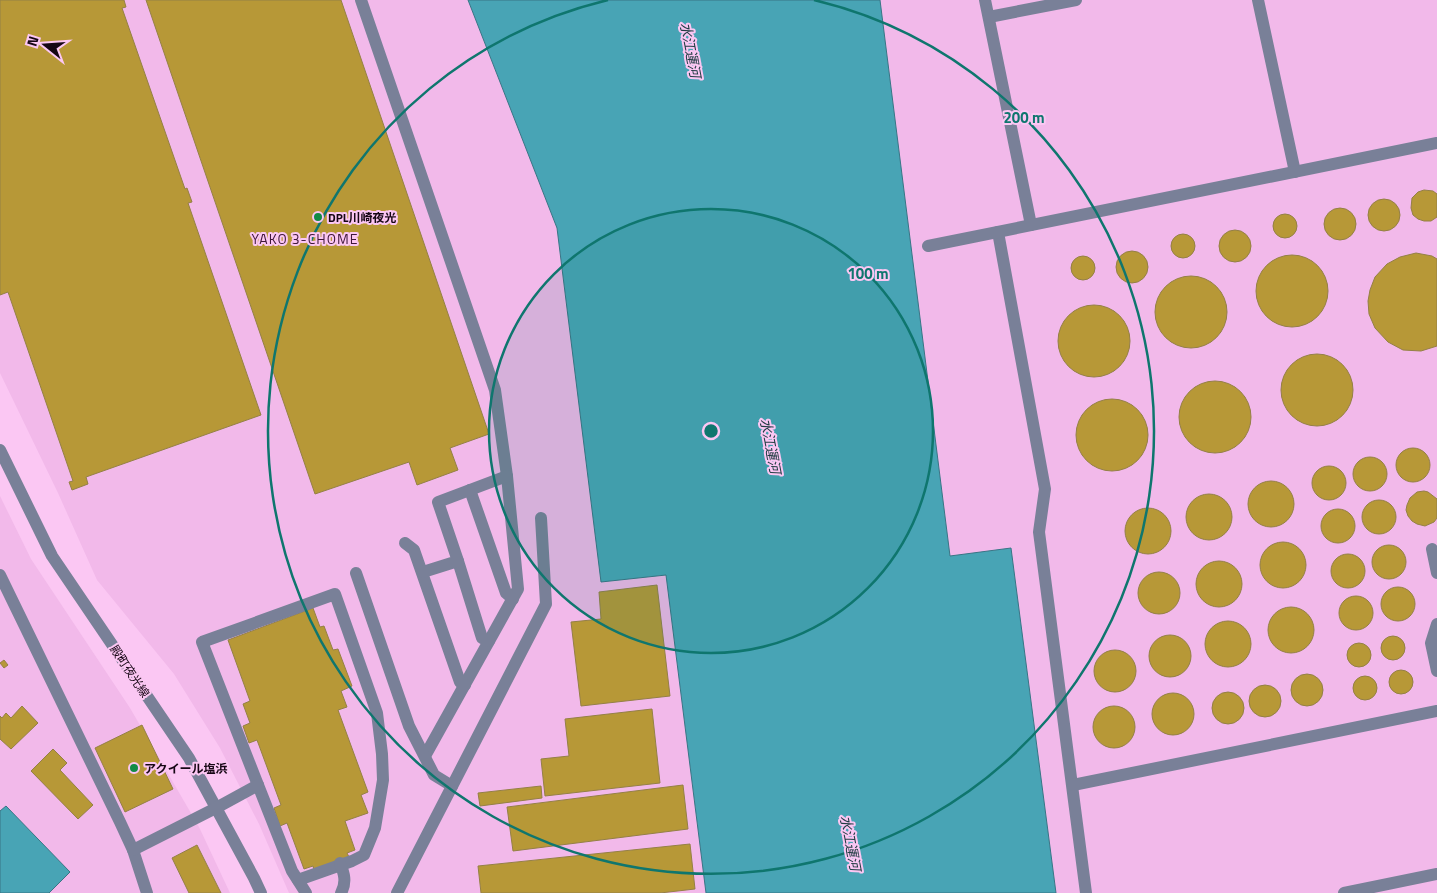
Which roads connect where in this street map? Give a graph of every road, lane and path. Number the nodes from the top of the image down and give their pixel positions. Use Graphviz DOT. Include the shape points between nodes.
graph roads {
  1 [pos="362,0"];
  2 [pos="985,0"];
  3 [pos="1076,0"];
  4 [pos="1258,0"];
  5 [pos="988,17"];
  6 [pos="1437,143"];
  7 [pos="1295,172"];
  8 [pos="1031,225"];
  9 [pos="998,232"];
  10 [pos="928,246"];
  11 [pos="0,450"];
  12 [pos="507,476"];
  13 [pos="470,490"];
  14 [pos="541,518"];
  15 [pos="405,544"];
  16 [pos="1432,549"];
  17 [pos="458,560"];
  18 [pos="423,572"];
  19 [pos="356,573"];
  20 [pos="1437,573"];
  21 [pos="0,575"];
  22 [pos="513,599"];
  23 [pos="1437,624"];
  24 [pos="489,641"];
  25 [pos="1437,671"];
  26 [pos="465,685"];
  27 [pos="1437,711"];
  28 [pos="425,756"];
  29 [pos="258,785"];
  30 [pos="1072,785"];
  31 [pos="452,786"];
  32 [pos="216,808"];
  33 [pos="132,850"];
  34 [pos="342,864"];
  35 [pos="1437,874"];
  36 [pos="298,880"];
  37 [pos="147,893"];
  38 [pos="261,893"];
  39 [pos="306,893"];
  40 [pos="341,893"];
  41 [pos="396,893"];
  42 [pos="1086,893"];
  43 [pos="1344,893"];
  1 -- 12 [label="street" via="495,390"];
  2 -- 5 [label="street"];
  3 -- 5 [label="street"];
  4 -- 7 [label="street"];
  5 -- 8 [label="street"];
  6 -- 7 [label="street"];
  7 -- 8 [label="street"];
  8 -- 9 [label="street"];
  9 -- 10 [label="street"];
  9 -- 30 [label="street" via="1045,489 1039,532"];
  11 -- 32 [label="street, 殿町夜光線" via="52,556 189,758"];
  12 -- 13 [label="street"];
  12 -- 22 [label="street" via="518,589"];
  13 -- 17 [label="street" via="438,502"];
  13 -- 22 [label="street" via="506,593"];
  14 -- 31 [label="street" via="546,604"];
  15 -- 18 [label="street" via="414,550"];
  16 -- 20 [label="street"];
  17 -- 18 [label="street"];
  17 -- 24 [label="street" via="482,638"];
  18 -- 26 [label="street" via="460,682"];
  19 -- 28 [label="street" via="409,726"];
  21 -- 33 [label="street"];
  22 -- 24 [label="street"];
  23 -- 25 [label="street" via="1431,643"];
  24 -- 26 [label="street"];
  26 -- 28 [label="street"];
  27 -- 30 [label="street"];
  28 -- 31 [label="street" via="434,775"];
  29 -- 32 [label="street"];
  29 -- 34 [label="street" via="202,642 335,594 376,713 383,780 375,828 364,855"];
  29 -- 36 [label="street"];
  30 -- 42 [label="street"];
  31 -- 41 [label="street"];
  32 -- 33 [label="street"];
  32 -- 38 [label="street, 殿町夜光線"];
  33 -- 37 [label="street"];
  34 -- 36 [label="street"];
  34 -- 40 [label="street" via="345,875"];
  35 -- 43 [label="street"];
  36 -- 39 [label="street"];
}
